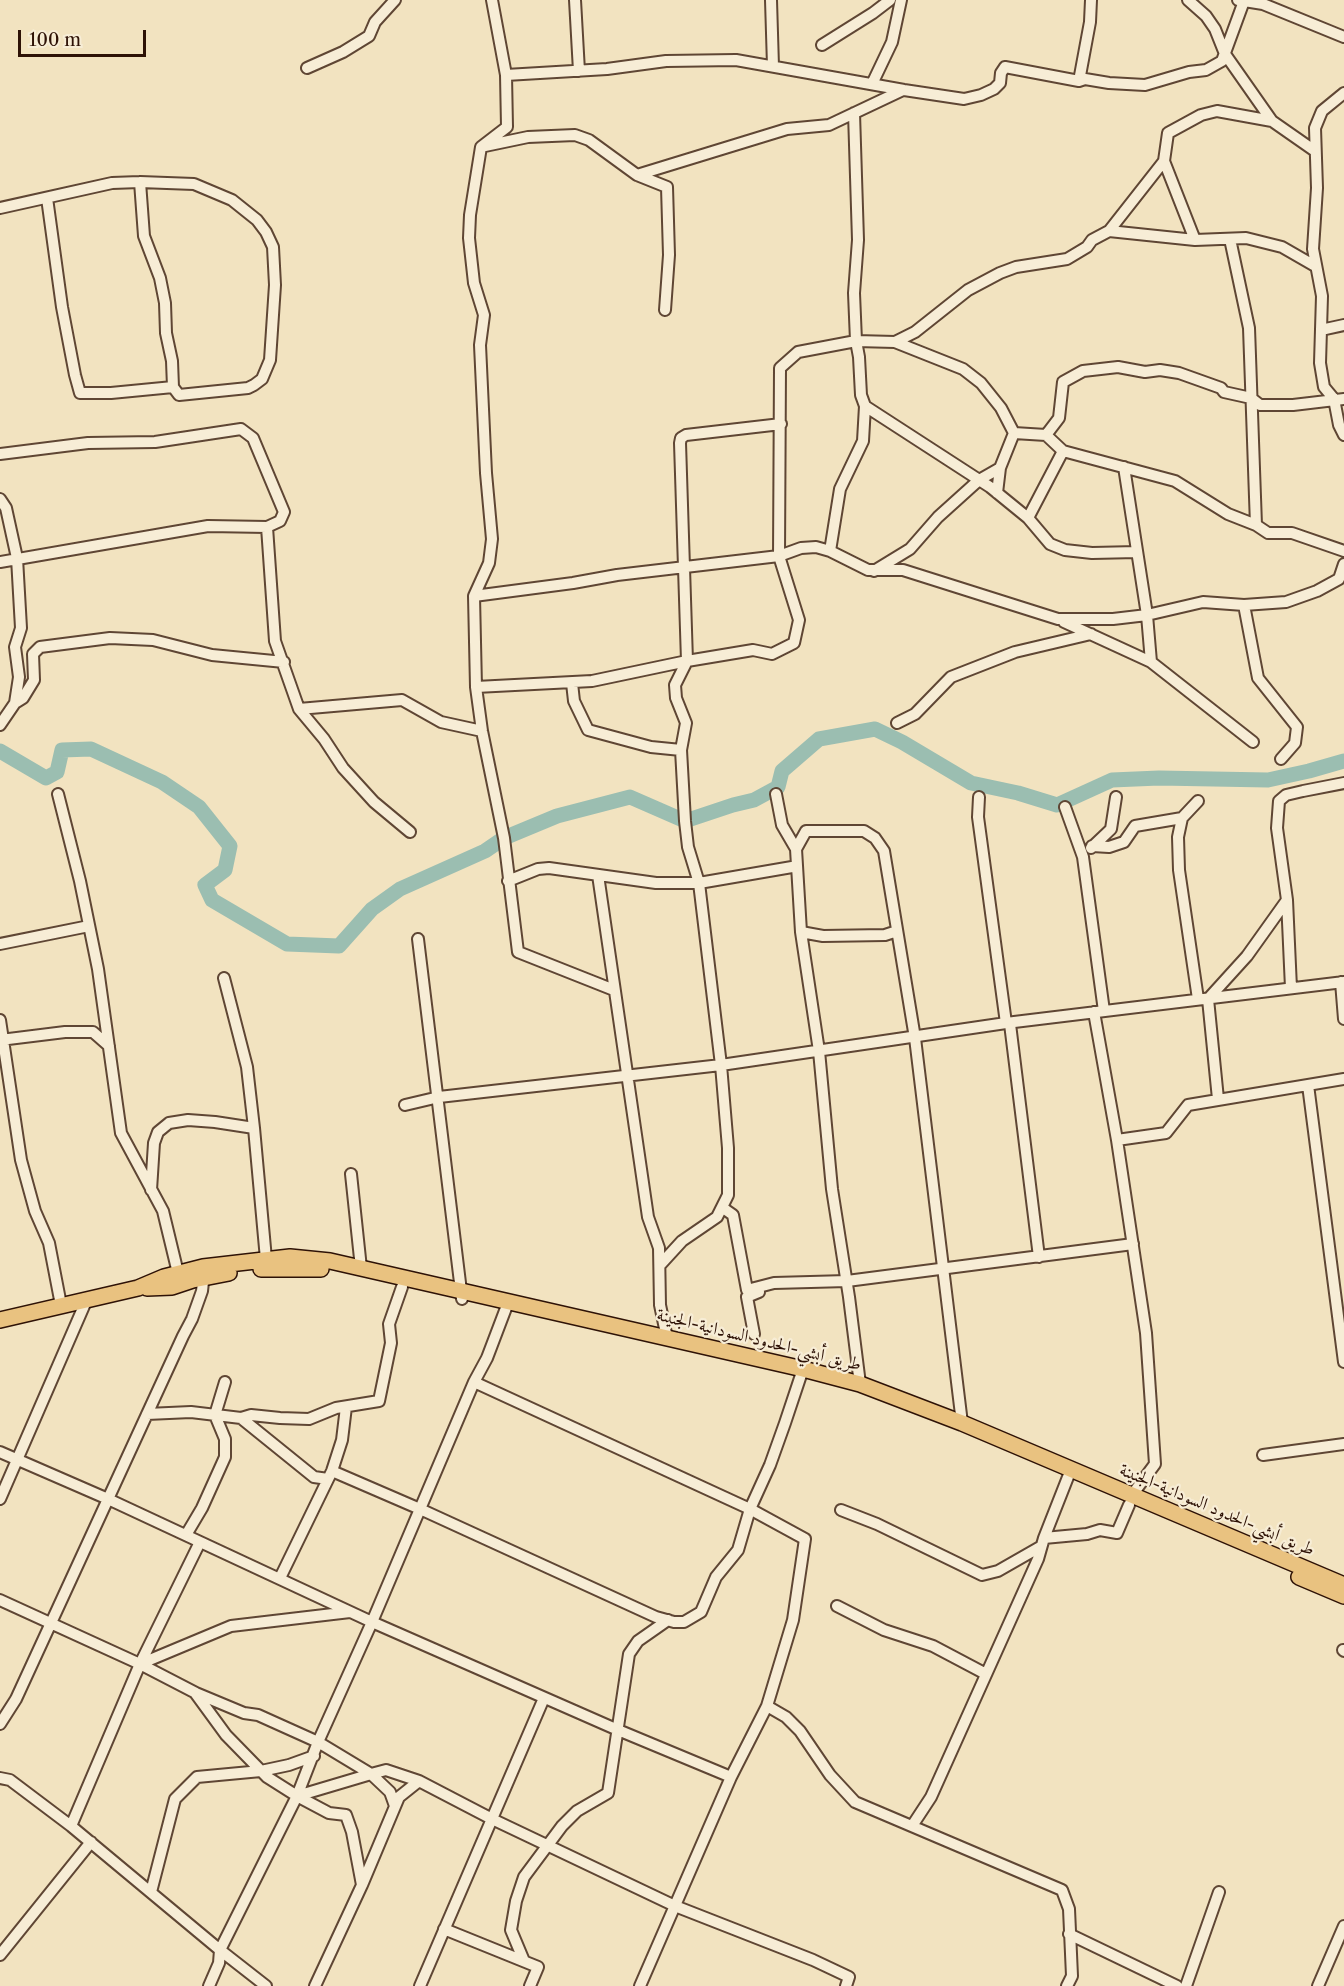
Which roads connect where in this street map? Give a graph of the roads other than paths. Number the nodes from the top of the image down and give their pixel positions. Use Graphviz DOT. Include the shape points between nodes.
graph roads {
  1 [pos="396,0"];
  2 [pos="492,0"];
  3 [pos="575,0"];
  4 [pos="771,0"];
  5 [pos="890,0"];
  6 [pos="901,0"];
  7 [pos="1090,0"];
  8 [pos="1188,0"];
  9 [pos="1238,0"];
  10 [pos="1244,1"];
  11 [pos="1264,2"];
  12 [pos="1344,37"];
  13 [pos="822,45"];
  14 [pos="1225,54"];
  15 [pos="774,66"];
  16 [pos="307,69"];
  17 [pos="579,71"];
  18 [pos="506,75"];
  19 [pos="1079,81"];
  20 [pos="872,84"];
  21 [pos="904,90"];
  22 [pos="1344,93"];
  23 [pos="854,113"];
  24 [pos="1272,121"];
  25 [pos="481,147"];
  26 [pos="1316,151"];
  27 [pos="1164,161"];
  28 [pos="637,175"];
  29 [pos="140,182"];
  30 [pos="47,198"];
  31 [pos="0,208"];
  32 [pos="1109,231"];
  33 [pos="1230,239"];
  34 [pos="1195,240"];
  35 [pos="1315,266"];
  36 [pos="665,310"];
  37 [pos="1344,325"];
  38 [pos="1321,330"];
  39 [pos="856,341"];
  40 [pos="895,342"];
  41 [pos="173,387"];
  42 [pos="1251,398"];
  43 [pos="1339,399"];
  44 [pos="865,406"];
  45 [pos="781,424"];
  46 [pos="1014,433"];
  47 [pos="1046,435"];
  48 [pos="1344,435"];
  49 [pos="1063,451"];
  50 [pos="0,454"];
  51 [pos="1124,467"];
  52 [pos="1000,468"];
  53 [pos="979,480"];
  54 [pos="997,493"];
  55 [pos="0,499"];
  56 [pos="1028,518"];
  57 [pos="1256,525"];
  58 [pos="267,527"];
  59 [pos="830,551"];
  60 [pos="1344,551"];
  61 [pos="1137,552"];
  62 [pos="779,556"];
  63 [pos="17,558"];
  64 [pos="0,562"];
  65 [pos="1344,564"];
  66 [pos="685,567"];
  67 [pos="874,571"];
  68 [pos="474,596"];
  69 [pos="1244,605"];
  70 [pos="1147,615"];
  71 [pos="1058,620"];
  72 [pos="1091,634"];
  73 [pos="687,661"];
  74 [pos="284,662"];
  75 [pos="1151,662"];
  76 [pos="572,684"];
  77 [pos="476,687"];
  78 [pos="15,703"];
  79 [pos="299,709"];
  80 [pos="897,723"];
  81 [pos="0,725"];
  82 [pos="482,730"];
  83 [pos="1253,742"];
  84 [pos="681,750"];
  85 [pos="1281,759"];
  86 [pos="1344,783"];
  87 [pos="58,794"];
  88 [pos="776,794"];
  89 [pos="979,797"];
  90 [pos="1116,797"];
  91 [pos="1198,801"];
  92 [pos="1065,807"];
  93 [pos="1182,818"];
  94 [pos="410,832"];
  95 [pos="1092,846"];
  96 [pos="796,849"];
  97 [pos="1083,857"];
  98 [pos="792,867"];
  99 [pos="598,875"];
  100 [pos="508,880"];
  101 [pos="699,883"];
  102 [pos="1287,900"];
  103 [pos="89,926"];
  104 [pos="897,931"];
  105 [pos="801,932"];
  106 [pos="418,939"];
  107 [pos="0,944"];
  108 [pos="224,978"];
  109 [pos="1342,982"];
  110 [pos="1291,988"];
  111 [pos="614,990"];
  112 [pos="1203,999"];
  113 [pos="1099,1011"];
  114 [pos="1344,1019"];
  115 [pos="0,1020"];
  116 [pos="1008,1023"];
  117 [pos="915,1038"];
  118 [pos="2,1040"];
  119 [pos="109,1046"];
  120 [pos="819,1051"];
  121 [pos="721,1065"];
  122 [pos="626,1074"];
  123 [pos="1344,1079"];
  124 [pos="1308,1085"];
  125 [pos="439,1097"];
  126 [pos="1218,1099"];
  127 [pos="405,1105"];
  128 [pos="254,1128"];
  129 [pos="1117,1140"];
  130 [pos="351,1174"];
  131 [pos="151,1190"];
  132 [pos="723,1208"];
  133 [pos="1133,1245"];
  134 [pos="1039,1257"];
  135 [pos="267,1262"];
  136 [pos="660,1265"];
  137 [pos="362,1268"];
  138 [pos="944,1269"];
  139 [pos="204,1272"];
  140 [pos="178,1273"];
  141 [pos="847,1281"];
  142 [pos="806,1282"];
  143 [pos="402,1287"];
  144 [pos="138,1288"];
  145 [pos="462,1295"];
  146 [pos="87,1299"];
  147 [pos="61,1305"];
  148 [pos="506,1308"];
  149 [pos="0,1320"];
  150 [pos="754,1334"];
  151 [pos="667,1338"];
  152 [pos="731,1356"];
  153 [pos="1344,1362"];
  154 [pos="801,1372"];
  155 [pos="225,1382"];
  156 [pos="474,1382"];
  157 [pos="860,1384"];
  158 [pos="895,1401"];
  159 [pos="346,1407"];
  160 [pos="147,1414"];
  161 [pos="215,1415"];
  162 [pos="241,1418"];
  163 [pos="962,1424"];
  164 [pos="1344,1444"];
  165 [pos="0,1452"];
  166 [pos="1263,1455"];
  167 [pos="18,1460"];
  168 [pos="330,1475"];
  169 [pos="1068,1478"];
  170 [pos="0,1499"];
  171 [pos="108,1499"];
  172 [pos="1131,1500"];
  173 [pos="420,1509"];
  174 [pos="750,1509"];
  175 [pos="841,1509"];
  176 [pos="186,1535"];
  177 [pos="200,1542"];
  178 [pos="1042,1542"];
  179 [pos="280,1578"];
  180 [pos="1344,1585"];
  181 [pos="1344,1596"];
  182 [pos="0,1600"];
  183 [pos="837,1606"];
  184 [pos="350,1612"];
  185 [pos="668,1620"];
  186 [pos="372,1622"];
  187 [pos="50,1624"];
  188 [pos="140,1664"];
  189 [pos="986,1674"];
  190 [pos="196,1693"];
  191 [pos="544,1698"];
  192 [pos="767,1706"];
  193 [pos="0,1724"];
  194 [pos="618,1730"];
  195 [pos="318,1742"];
  196 [pos="314,1756"];
  197 [pos="261,1771"];
  198 [pos="371,1774"];
  199 [pos="731,1777"];
  200 [pos="0,1778"];
  201 [pos="419,1781"];
  202 [pos="297,1796"];
  203 [pos="395,1806"];
  204 [pos="492,1819"];
  205 [pos="71,1826"];
  206 [pos="912,1826"];
  207 [pos="91,1842"];
  208 [pos="548,1845"];
  209 [pos="362,1885"];
  210 [pos="151,1892"];
  211 [pos="1219,1892"];
  212 [pos="675,1906"];
  213 [pos="1344,1926"];
  214 [pos="444,1929"];
  215 [pos="1069,1934"];
  216 [pos="220,1950"];
  217 [pos="0,1954"];
  218 [pos="524,1961"];
  219 [pos="209,1986"];
  220 [pos="266,1986"];
  221 [pos="315,1986"];
  222 [pos="420,1986"];
  223 [pos="530,1986"];
  224 [pos="640,1986"];
  225 [pos="846,1986"];
  226 [pos="1067,1986"];
  227 [pos="1177,1986"];
  228 [pos="1186,1986"];
  229 [pos="1318,1986"];
  1 -- 16 [label="street" via="375,22 369,36"];
  2 -- 18 [label="street"];
  3 -- 17 [label="street"];
  4 -- 15 [label="street"];
  5 -- 13 [label="street"];
  6 -- 20 [label="street" via="892,42"];
  7 -- 19 [label="street"];
  8 -- 14 [label="street" via="1215,29"];
  9 -- 10 [label="street"];
  10 -- 11 [label="street"];
  10 -- 14 [label="street"];
  11 -- 12 [label="street"];
  14 -- 19 [label="street" via="1222,61 1206,70 1145,85"];
  14 -- 24 [label="street"];
  15 -- 17 [label="street" via="736,60 677,60"];
  15 -- 20 [label="street"];
  17 -- 18 [label="street"];
  18 -- 25 [label="street" via="507,127"];
  19 -- 21 [label="street" via="1005,67 1000,83 981,95 964,99"];
  20 -- 21 [label="street"];
  21 -- 23 [label="street"];
  22 -- 26 [label="street" via="1318,118"];
  23 -- 28 [label="street" via="829,125 787,129"];
  23 -- 39 [label="street"];
  24 -- 26 [label="street"];
  24 -- 27 [label="street" via="1217,111 1201,115 1168,133"];
  25 -- 28 [label="street" via="528,137 575,135 589,140"];
  25 -- 68 [label="street" via="469,238 474,283 484,315 480,345 492,539 489,563"];
  26 -- 35 [label="street"];
  27 -- 32 [label="street"];
  27 -- 34 [label="street"];
  28 -- 36 [label="street" via="667,187 669,255"];
  29 -- 30 [label="street" via="112,183"];
  29 -- 41 [label="street" via="144,236 165,303"];
  29 -- 41 [label="street" via="195,184 232,200 257,220 273,247 275,285 270,360 262,379 248,388 179,394"];
  30 -- 31 [label="street"];
  30 -- 41 [label="street" via="62,307 80,393"];
  32 -- 34 [label="street"];
  32 -- 40 [label="street" via="1067,259 1000,273 968,290 915,332"];
  33 -- 34 [label="street"];
  33 -- 35 [label="street" via="1246,238 1282,247"];
  33 -- 42 [label="street" via="1249,328"];
  35 -- 38 [label="street" via="1322,296"];
  37 -- 38 [label="street"];
  38 -- 43 [label="street" via="1324,387"];
  39 -- 40 [label="street"];
  39 -- 44 [label="street"];
  39 -- 45 [label="street" via="798,352 780,368"];
  40 -- 46 [label="street" via="963,369 981,383 1001,408"];
  42 -- 43 [label="street" via="1270,406"];
  42 -- 47 [label="street" via="1224,392 1221,387 1179,373 1118,368 1083,371 1063,382 1059,418"];
  42 -- 57 [label="street"];
  43 -- 48 [label="street" via="1339,425"];
  44 -- 53 [label="street"];
  44 -- 59 [label="street" via="863,441 840,489"];
  45 -- 62 [label="street"];
  45 -- 66 [label="street" via="681,438"];
  46 -- 47 [label="street"];
  46 -- 52 [label="street"];
  47 -- 49 [label="street"];
  49 -- 51 [label="street"];
  49 -- 56 [label="street"];
  50 -- 58 [label="street" via="155,441 241,429 253,438 284,512 280,521"];
  51 -- 57 [label="street" via="1175,481 1228,514"];
  51 -- 61 [label="street"];
  52 -- 53 [label="street"];
  52 -- 54 [label="street"];
  53 -- 54 [label="street"];
  53 -- 67 [label="street" via="910,549"];
  54 -- 56 [label="street"];
  55 -- 63 [label="street" via="6,508"];
  56 -- 61 [label="street" via="1050,544 1065,550"];
  57 -- 60 [label="street" via="1268,533 1292,533"];
  58 -- 63 [label="street" via="208,526"];
  58 -- 74 [label="street" via="275,641"];
  59 -- 62 [label="street" via="801,548"];
  59 -- 67 [label="street"];
  61 -- 70 [label="street"];
  62 -- 66 [label="street"];
  62 -- 73 [label="street" via="799,620 794,643 772,654 753,650"];
  63 -- 64 [label="street"];
  63 -- 78 [label="street" via="21,628 15,647 19,677"];
  65 -- 69 [label="street" via="1339,579 1299,598"];
  66 -- 68 [label="street"];
  66 -- 73 [label="street"];
  67 -- 71 [label="street" via="903,570"];
  68 -- 77 [label="street"];
  69 -- 70 [label="street" via="1203,602"];
  69 -- 85 [label="street" via="1258,678 1297,727 1295,743"];
  70 -- 71 [label="street"];
  70 -- 75 [label="street"];
  71 -- 72 [label="street"];
  72 -- 75 [label="street"];
  72 -- 80 [label="street" via="1015,652 951,677 915,714"];
  73 -- 76 [label="street"];
  73 -- 84 [label="street" via="675,685 686,723"];
  74 -- 78 [label="street" via="212,654 153,640 110,638 40,647 33,654 34,680"];
  74 -- 79 [label="street"];
  75 -- 83 [label="street"];
  76 -- 77 [label="street"];
  76 -- 84 [label="street" via="574,701 588,730 651,747"];
  77 -- 82 [label="street"];
  78 -- 81 [label="street"];
  79 -- 82 [label="street" via="402,700 441,722"];
  79 -- 94 [label="street" via="343,768 374,802"];
  82 -- 100 [label="street" via="504,838"];
  84 -- 101 [label="street" via="688,847"];
  86 -- 102 [label="street" via="1287,795 1280,801 1276,828"];
  87 -- 103 [label="street"];
  88 -- 96 [label="street" via="782,825"];
  89 -- 116 [label="street" via="978,818"];
  90 -- 95 [label="street" via="1111,829"];
  91 -- 93 [label="street"];
  92 -- 97 [label="street"];
  93 -- 95 [label="street" via="1135,826 1124,842 1109,847"];
  93 -- 112 [label="street" via="1179,870"];
  95 -- 97 [label="street"];
  96 -- 104 [label="street" via="806,831 864,831 875,838 884,851"];
  96 -- 105 [label="street"];
  97 -- 113 [label="street"];
  98 -- 101 [label="street"];
  99 -- 100 [label="street" via="549,868"];
  99 -- 101 [label="street" via="656,884"];
  99 -- 111 [label="street"];
  100 -- 111 [label="street" via="518,952"];
  101 -- 121 [label="street"];
  102 -- 110 [label="street"];
  102 -- 112 [label="street" via="1247,956"];
  103 -- 107 [label="street"];
  103 -- 119 [label="street"];
  104 -- 105 [label="street" via="823,936"];
  104 -- 117 [label="street"];
  105 -- 120 [label="street"];
  106 -- 125 [label="street"];
  108 -- 128 [label="street" via="247,1067"];
  109 -- 110 [label="street"];
  109 -- 114 [label="street"];
  110 -- 112 [label="street"];
  111 -- 122 [label="street"];
  112 -- 113 [label="street"];
  112 -- 126 [label="street"];
  113 -- 116 [label="street"];
  113 -- 129 [label="street"];
  115 -- 118 [label="street"];
  116 -- 117 [label="street"];
  116 -- 134 [label="street"];
  117 -- 120 [label="street"];
  117 -- 138 [label="street"];
  118 -- 119 [label="street" via="93,1032"];
  118 -- 147 [label="street" via="21,1160 35,1211 49,1242"];
  119 -- 131 [label="street" via="121,1133"];
  120 -- 121 [label="street"];
  120 -- 141 [label="street" via="832,1189"];
  121 -- 122 [label="street"];
  121 -- 132 [label="street" via="728,1148 728,1195"];
  122 -- 125 [label="street"];
  122 -- 136 [label="street" via="648,1217"];
  123 -- 124 [label="street"];
  124 -- 126 [label="street"];
  124 -- 153 [label="street"];
  125 -- 127 [label="street"];
  125 -- 145 [label="street"];
  126 -- 129 [label="street" via="1188,1105 1166,1133"];
  128 -- 131 [label="street" via="197,1121 170,1123 158,1132 154,1143"];
  128 -- 135 [label="street"];
  129 -- 133 [label="street"];
  130 -- 137 [label="street"];
  131 -- 140 [label="street" via="163,1211"];
  132 -- 136 [label="street" via="682,1241"];
  132 -- 142 [label="street" via="734,1215 747,1290 774,1283"];
  133 -- 134 [label="street"];
  133 -- 172 [label="street" via="1146,1333 1155,1464"];
  134 -- 138 [label="street"];
  135 -- 137 [label="highway, طريق أبشي-الحدود السودانية-الجنينة" via="307,1258"];
  135 -- 139 [label="highway, طريق أبشي-الحدود السودانية-الجنينة"];
  135 -- 143 [label="highway" via="329,1270"];
  136 -- 151 [label="street" via="660,1305"];
  137 -- 145 [label="highway, طريق أبشي-الحدود السودانية-الجنينة"];
  138 -- 141 [label="street"];
  138 -- 163 [label="street"];
  139 -- 140 [label="highway, طريق أبشي-الحدود السودانية-الجنينة"];
  139 -- 144 [label="highway" via="172,1287"];
  139 -- 160 [label="street" via="192,1319"];
  140 -- 144 [label="highway, طريق أبشي-الحدود السودانية-الجنينة"];
  141 -- 142 [label="street"];
  141 -- 157 [label="street"];
  142 -- 150 [label="street" via="747,1297"];
  143 -- 145 [label="highway"];
  143 -- 159 [label="street" via="389,1324 391,1343 379,1401"];
  144 -- 146 [label="highway"];
  145 -- 148 [label="highway"];
  145 -- 151 [label="highway, طريق أبشي-الحدود السودانية-الجنينة"];
  146 -- 147 [label="highway"];
  146 -- 167 [label="street"];
  147 -- 149 [label="highway"];
  148 -- 152 [label="highway"];
  148 -- 156 [label="street"];
  151 -- 152 [label="highway, طريق أبشي-الحدود السودانية-الجنينة"];
  152 -- 154 [label="highway, طريق أبشي-الحدود السودانية-الجنينة"];
  154 -- 157 [label="highway, طريق أبشي-الحدود السودانية-الجنينة"];
  154 -- 158 [label="highway"];
  154 -- 174 [label="street" via="770,1465"];
  155 -- 161 [label="street"];
  156 -- 173 [label="street"];
  156 -- 174 [label="street"];
  157 -- 158 [label="highway, طريق أبشي-الحدود السودانية-الجنينة"];
  158 -- 163 [label="highway, طريق أبشي-الحدود السودانية-الجنينة"];
  158 -- 169 [label="highway"];
  159 -- 162 [label="street" via="309,1419 251,1414"];
  159 -- 168 [label="street" via="342,1440"];
  160 -- 161 [label="street"];
  160 -- 171 [label="street"];
  161 -- 162 [label="street"];
  161 -- 176 [label="street" via="225,1439 225,1457"];
  162 -- 168 [label="street" via="314,1477"];
  163 -- 172 [label="highway, طريق أبشي-الحدود السودانية-الجنينة"];
  164 -- 166 [label="street"];
  165 -- 167 [label="street"];
  167 -- 170 [label="street"];
  167 -- 171 [label="street"];
  168 -- 173 [label="street"];
  168 -- 179 [label="street"];
  169 -- 172 [label="highway"];
  169 -- 178 [label="street"];
  171 -- 176 [label="street"];
  171 -- 187 [label="street"];
  172 -- 178 [label="street" via="1117,1533 1100,1530"];
  172 -- 180 [label="highway, طريق أبشي-الحدود السودانية-الجنينة"];
  172 -- 181 [label="highway"];
  173 -- 185 [label="street"];
  173 -- 186 [label="street"];
  174 -- 185 [label="street" via="738,1550 716,1577 701,1612 684,1622"];
  174 -- 192 [label="street" via="805,1541 793,1620"];
  175 -- 178 [label="street" via="982,1575 998,1571"];
  176 -- 177 [label="street"];
  177 -- 179 [label="street"];
  177 -- 188 [label="street"];
  178 -- 189 [label="street"];
  179 -- 184 [label="street"];
  182 -- 187 [label="street"];
  183 -- 189 [label="street" via="884,1630 933,1646"];
  184 -- 186 [label="street"];
  184 -- 188 [label="street" via="231,1626"];
  185 -- 194 [label="street" via="638,1641 629,1654"];
  186 -- 191 [label="street"];
  186 -- 195 [label="street"];
  187 -- 188 [label="street"];
  187 -- 193 [label="street" via="16,1700"];
  188 -- 190 [label="street"];
  188 -- 205 [label="street"];
  189 -- 206 [label="street" via="931,1797"];
  190 -- 195 [label="street"];
  190 -- 197 [label="street" via="226,1735"];
  191 -- 194 [label="street"];
  191 -- 204 [label="street"];
  192 -- 199 [label="street"];
  192 -- 206 [label="street" via="800,1731 830,1775 855,1802"];
  194 -- 199 [label="street"];
  194 -- 208 [label="street" via="608,1793 578,1811"];
  195 -- 196 [label="street"];
  195 -- 198 [label="street"];
  196 -- 197 [label="street"];
  196 -- 202 [label="street"];
  197 -- 202 [label="street"];
  197 -- 210 [label="street" via="197,1777 175,1799"];
  198 -- 201 [label="street" via="386,1770"];
  198 -- 202 [label="street"];
  198 -- 203 [label="street" via="390,1792"];
  199 -- 212 [label="street"];
  200 -- 205 [label="street" via="10,1780"];
  201 -- 203 [label="street" via="399,1797"];
  201 -- 204 [label="street"];
  202 -- 209 [label="street" via="329,1813 346,1815"];
  202 -- 216 [label="street"];
  203 -- 209 [label="street"];
  204 -- 208 [label="street"];
  204 -- 214 [label="street"];
  205 -- 207 [label="street"];
  206 -- 215 [label="street" via="1062,1890 1069,1909"];
  207 -- 210 [label="street"];
  207 -- 217 [label="street"];
  208 -- 212 [label="street"];
  208 -- 218 [label="street" via="524,1877 510,1930"];
  209 -- 221 [label="street"];
  210 -- 216 [label="street"];
  211 -- 228 [label="street"];
  212 -- 224 [label="street"];
  212 -- 225 [label="street" via="813,1960 849,1977"];
  213 -- 229 [label="street"];
  214 -- 218 [label="street"];
  214 -- 222 [label="street"];
  215 -- 226 [label="street" via="1072,1976"];
  215 -- 227 [label="street"];
  216 -- 219 [label="street"];
  216 -- 220 [label="street"];
  218 -- 223 [label="street" via="538,1967"];
}
